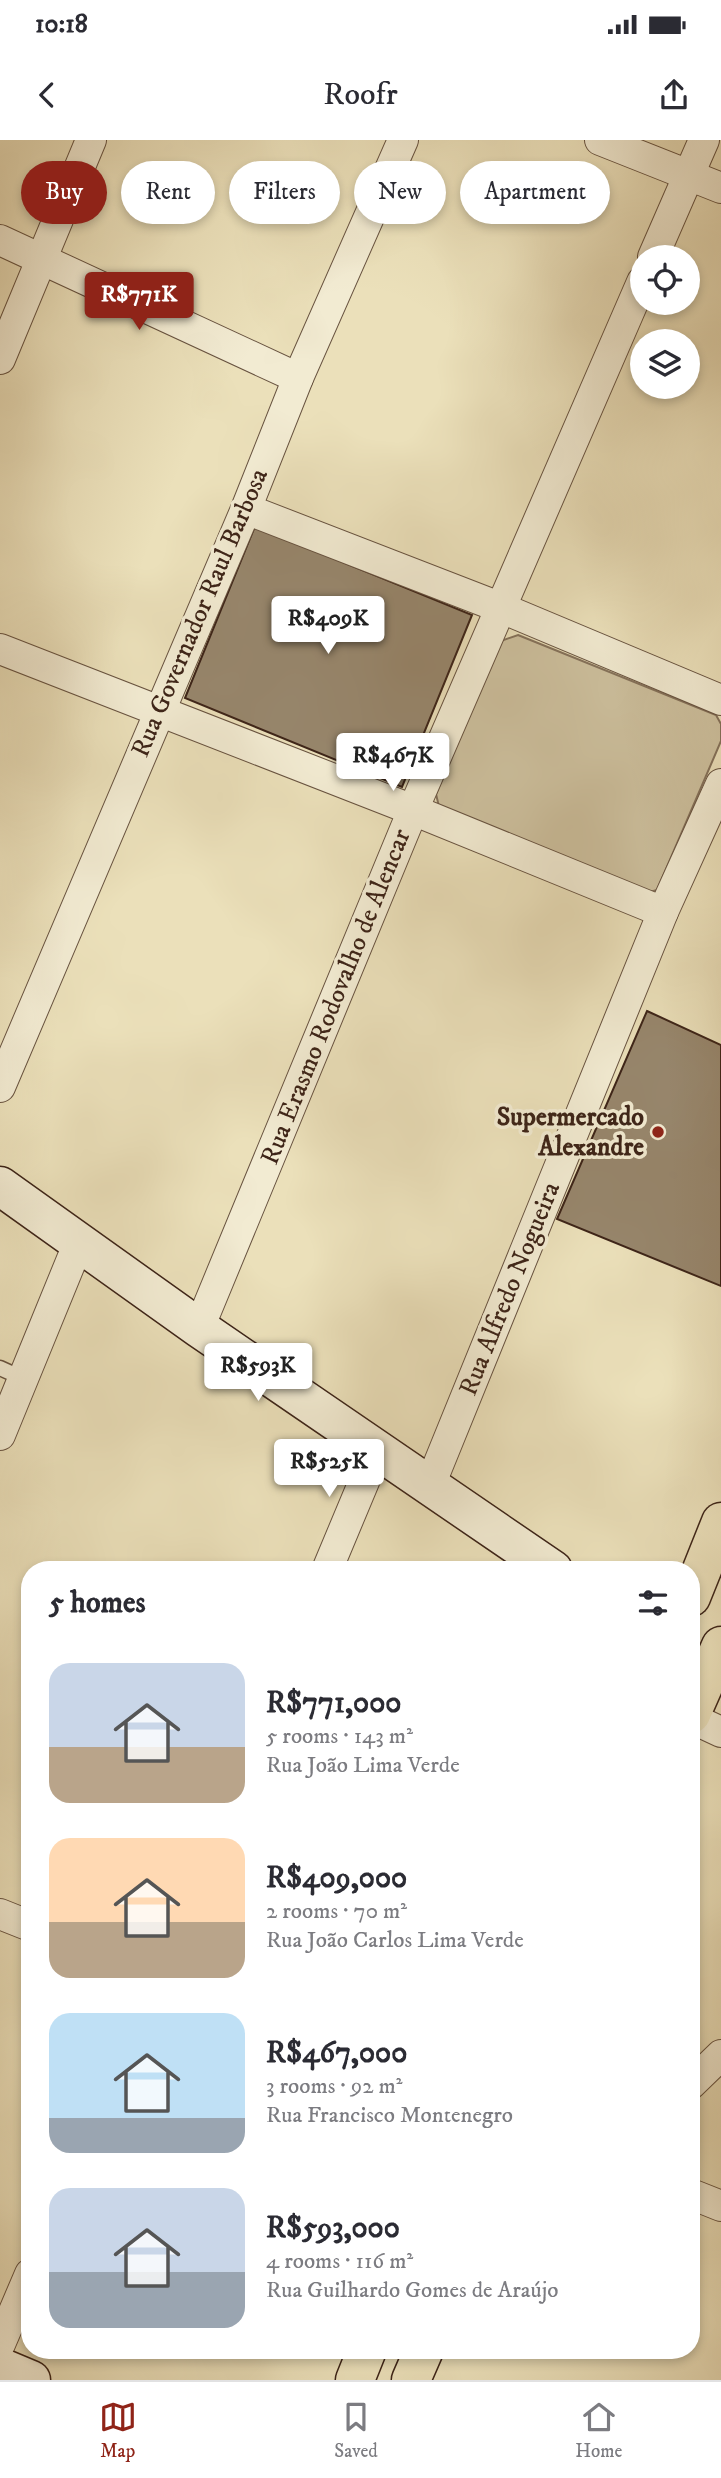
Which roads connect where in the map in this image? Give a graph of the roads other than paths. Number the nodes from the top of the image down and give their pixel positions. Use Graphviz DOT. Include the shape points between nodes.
graph roads {
  1 [pos="91,140"];
  2 [pos="403,140"];
  3 [pos="600,140"];
  4 [pos="704,140"];
  5 [pos="689,175"];
  6 [pos="721,188"];
  7 [pos="0,240"];
  8 [pos="658,245"];
  9 [pos="41,259"];
  10 [pos="630,309"];
  11 [pos="0,359"];
  12 [pos="298,378"];
  13 [pos="246,509"];
  14 [pos="499,607"];
  15 [pos="0,649"];
  16 [pos="721,700"];
  17 [pos="157,712"];
  18 [pos="721,784"];
  19 [pos="413,810"];
  20 [pos="663,912"];
  21 [pos="0,1087"];
  22 [pos="0,1186"];
  23 [pos="79,1242"];
  24 [pos="200,1328"];
  25 [pos="11,1373"];
  26 [pos="0,1435"];
  27 [pos="379,1448"];
  28 [pos="430,1485"];
  29 [pos="721,1522"];
  30 [pos="331,1561"];
  31 [pos="540,1561"];
  32 [pos="700,1574"];
  33 [pos="717,1666"];
  34 [pos="700,1699"];
  35 [pos="700,1721"];
  36 [pos="721,1732"];
  37 [pos="0,1913"];
  38 [pos="21,1922"];
  39 [pos="721,2055"];
  40 [pos="700,2075"];
  41 [pos="700,2198"];
  42 [pos="721,2206"];
  43 [pos="21,2295"];
  44 [pos="0,2344"];
  45 [pos="364,2359"];
  46 [pos="420,2359"];
  47 [pos="0,2367"];
  48 [pos="31,2380"];
  49 [pos="355,2380"];
  50 [pos="411,2380"];
  1 -- 9 [label="street"];
  2 -- 12 [label="street, Rua Governador Raul Barbosa"];
  3 -- 5 [label="street"];
  4 -- 5 [label="street"];
  5 -- 6 [label="street"];
  5 -- 8 [label="street"];
  7 -- 9 [label="street"];
  9 -- 11 [label="street"];
  9 -- 12 [label="street"];
  10 -- 14 [label="street, Rua Erasmo Rodovalho de Alencar"];
  12 -- 13 [label="street, Rua Governador Raul Barbosa"];
  13 -- 14 [label="street"];
  13 -- 17 [label="street, Rua Governador Raul Barbosa"];
  14 -- 16 [label="street"];
  14 -- 19 [label="street, Rua Erasmo Rodovalho de Alencar"];
  15 -- 17 [label="street"];
  17 -- 19 [label="street"];
  17 -- 21 [label="street, Rua Governador Raul Barbosa"];
  18 -- 20 [label="street, Rua Alfredo Nogueira"];
  19 -- 20 [label="street"];
  19 -- 24 [label="street, Rua Erasmo Rodovalho de Alencar"];
  20 -- 28 [label="street, Rua Alfredo Nogueira"];
  22 -- 23 [label="street"];
  23 -- 24 [label="street"];
  23 -- 25 [label="street"];
  24 -- 27 [label="street"];
  25 -- 26 [label="street"];
  27 -- 28 [label="street"];
  27 -- 30 [label="street"];
  28 -- 31 [label="street"];
  29 -- 32 [label="main road"];
  33 -- 34 [label="main road"];
  35 -- 36 [label="street"];
  37 -- 38 [label="street"];
  39 -- 40 [label="street"];
  41 -- 42 [label="street"];
  43 -- 44 [label="street"];
  45 -- 49 [label="main road"];
  46 -- 50 [label="main road"];
  47 -- 48 [label="street"];
}
